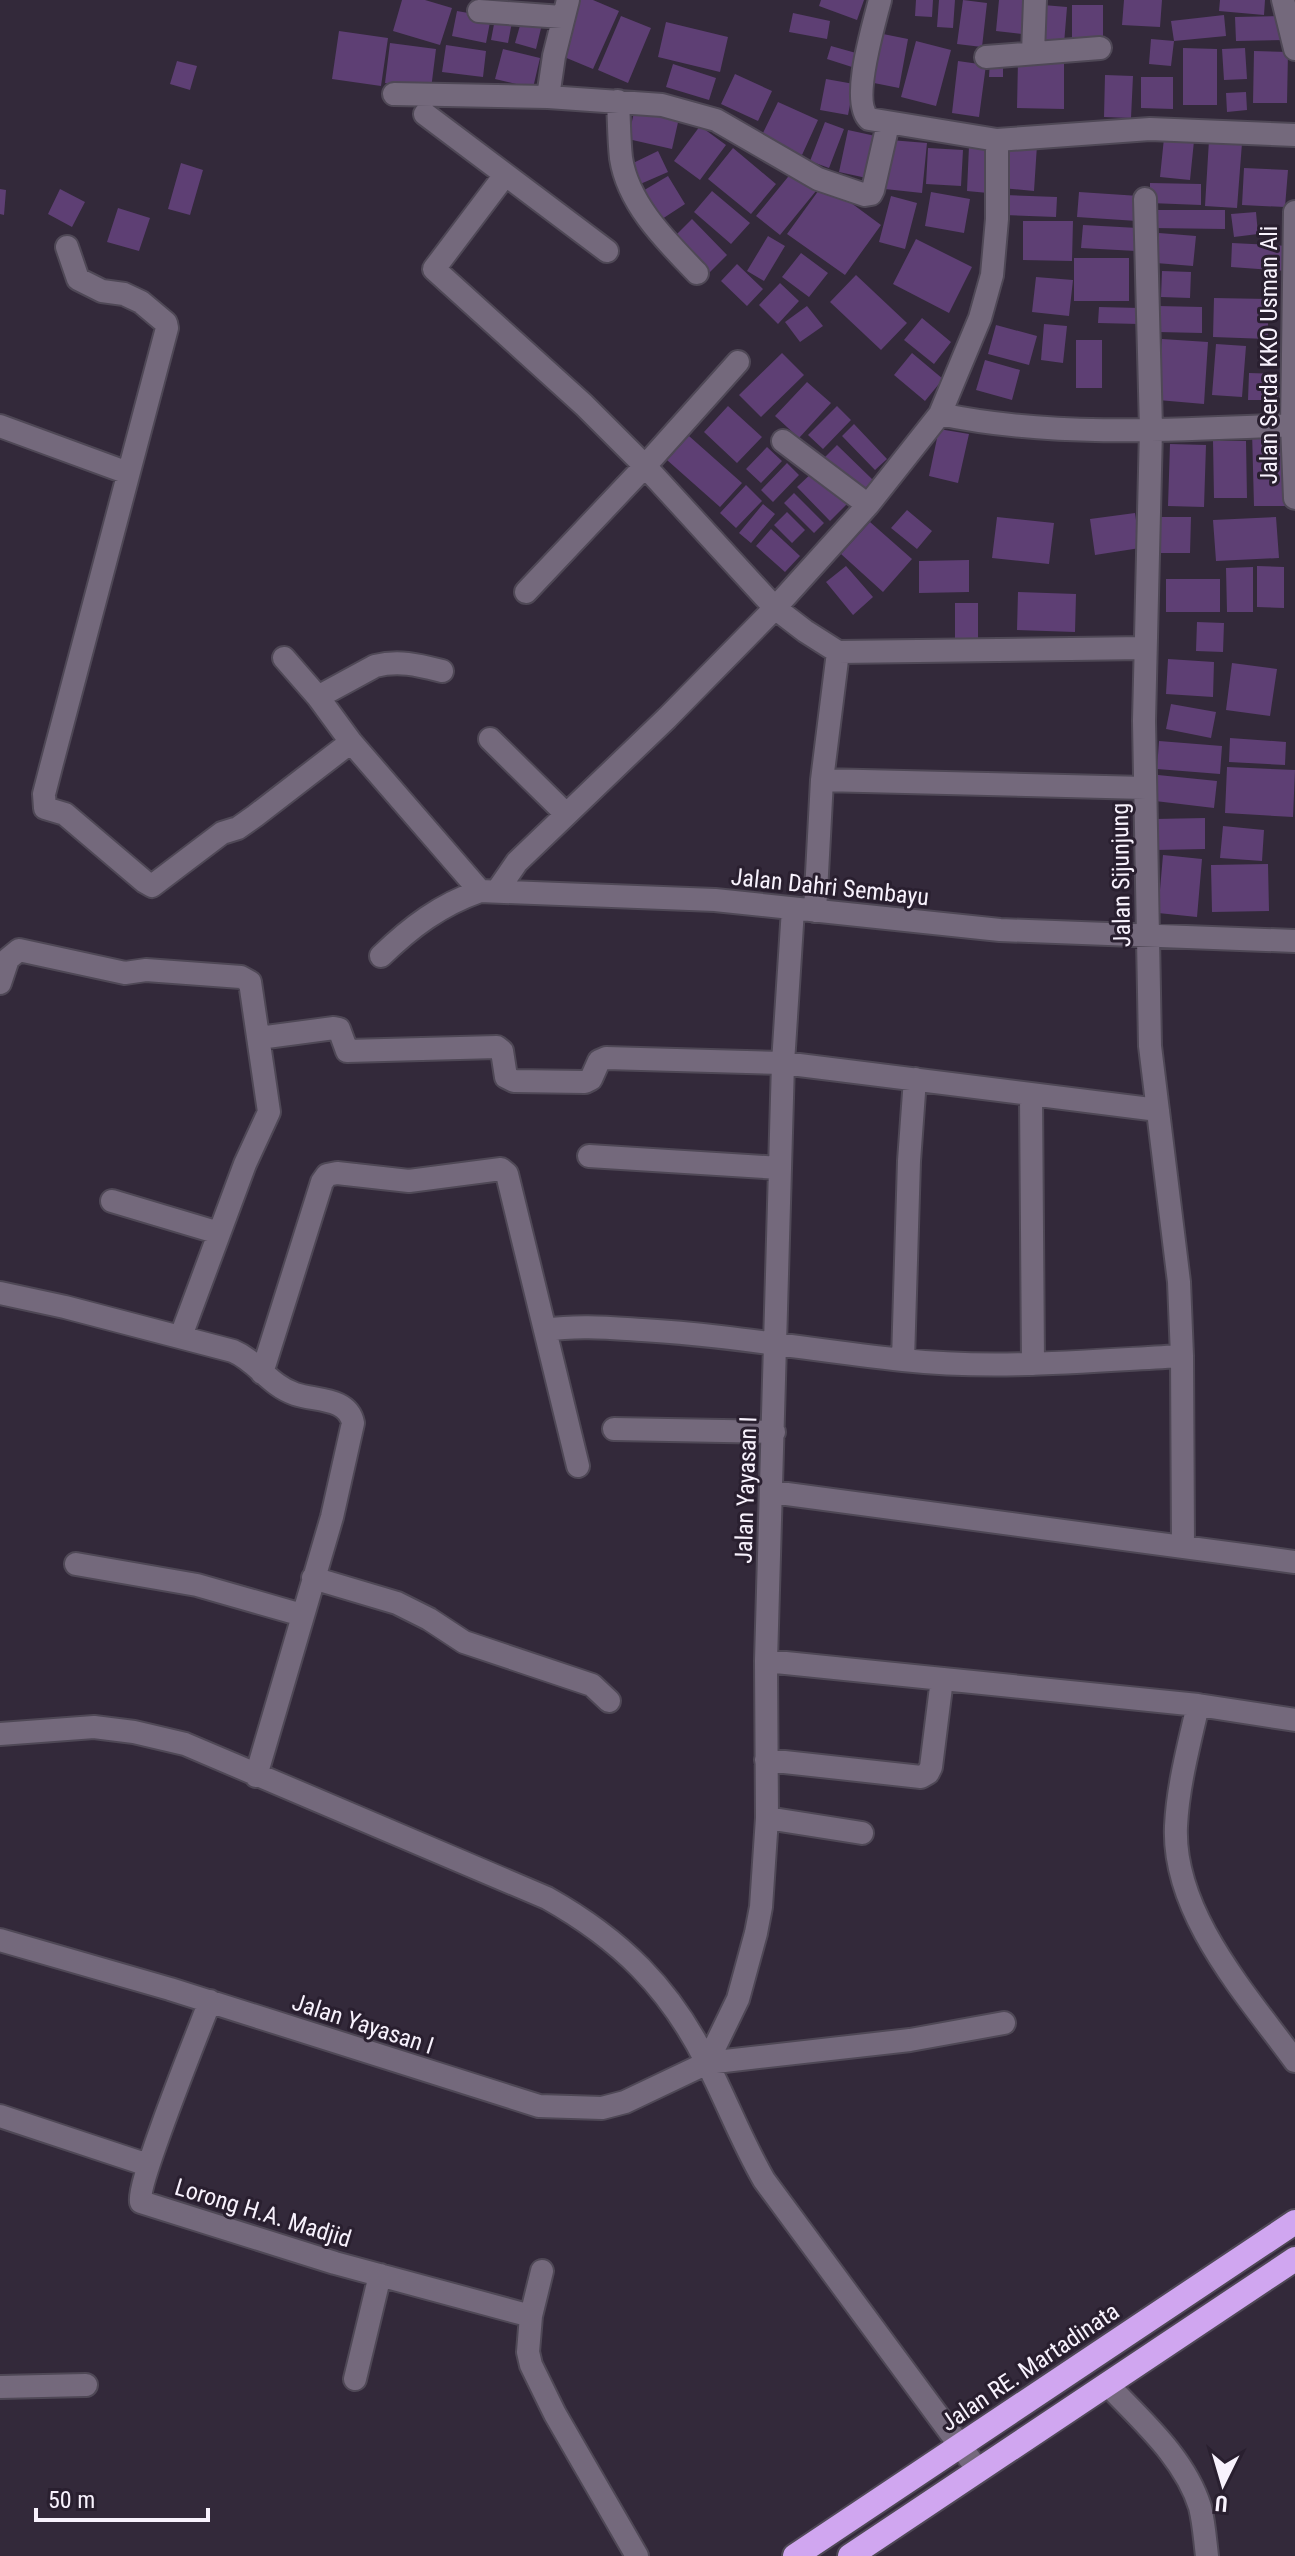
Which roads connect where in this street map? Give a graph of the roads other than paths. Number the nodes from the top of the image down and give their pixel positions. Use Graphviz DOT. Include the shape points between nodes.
graph roads {
  1 [pos="880,0"];
  2 [pos="1035,0"];
  3 [pos="1283,0"];
  4 [pos="565,9"];
  5 [pos="479,11"];
  6 [pos="1100,48"];
  7 [pos="1295,49"];
  8 [pos="1033,53"];
  9 [pos="986,57"];
  10 [pos="394,94"];
  11 [pos="548,97"];
  12 [pos="618,101"];
  13 [pos="425,114"];
  14 [pos="888,124"];
  15 [pos="1295,135"];
  16 [pos="997,140"];
  17 [pos="505,175"];
  18 [pos="1145,199"];
  19 [pos="1295,212"];
  20 [pos="67,247"];
  21 [pos="607,251"];
  22 [pos="697,273"];
  23 [pos="738,362"];
  24 [pos="940,414"];
  25 [pos="1293,425"];
  26 [pos="0,426"];
  27 [pos="1151,429"];
  28 [pos="783,441"];
  29 [pos="645,466"];
  30 [pos="128,473"];
  31 [pos="1295,498"];
  32 [pos="868,505"];
  33 [pos="526,592"];
  34 [pos="775,608"];
  35 [pos="1144,648"];
  36 [pos="838,652"];
  37 [pos="284,658"];
  38 [pos="442,671"];
  39 [pos="318,697"];
  40 [pos="490,739"];
  41 [pos="351,742"];
  42 [pos="822,780"];
  43 [pos="1145,788"];
  44 [pos="565,813"];
  45 [pos="489,891"];
  46 [pos="793,909"];
  47 [pos="815,911"];
  48 [pos="1148,935"];
  49 [pos="1295,941"];
  50 [pos="381,956"];
  51 [pos="0,983"];
  52 [pos="259,1038"];
  53 [pos="783,1063"];
  54 [pos="915,1079"];
  55 [pos="1031,1095"];
  56 [pos="1158,1110"];
  57 [pos="589,1156"];
  58 [pos="780,1168"];
  59 [pos="112,1201"];
  60 [pos="219,1233"];
  61 [pos="0,1293"];
  62 [pos="545,1330"];
  63 [pos="181,1336"];
  64 [pos="776,1343"];
  65 [pos="1182,1356"];
  66 [pos="903,1360"];
  67 [pos="1033,1364"];
  68 [pos="262,1373"];
  69 [pos="614,1429"];
  70 [pos="774,1432"];
  71 [pos="578,1466"];
  72 [pos="772,1492"];
  73 [pos="1183,1547"];
  74 [pos="1295,1562"];
  75 [pos="76,1564"];
  76 [pos="313,1578"];
  77 [pos="302,1615"];
  78 [pos="766,1661"];
  79 [pos="942,1679"];
  80 [pos="609,1701"];
  81 [pos="1198,1705"];
  82 [pos="1295,1720"];
  83 [pos="0,1734"];
  84 [pos="766,1760"];
  85 [pos="256,1776"];
  86 [pos="767,1818"];
  87 [pos="862,1833"];
  88 [pos="0,1940"];
  89 [pos="210,2001"];
  90 [pos="1004,2023"];
  91 [pos="1295,2061"];
  92 [pos="707,2063"];
  93 [pos="0,2116"];
  94 [pos="148,2165"];
  95 [pos="1295,2222"];
  96 [pos="1295,2259"];
  97 [pos="542,2271"];
  98 [pos="380,2275"];
  99 [pos="531,2316"];
  100 [pos="355,2379"];
  101 [pos="1107,2384"];
  102 [pos="86,2385"];
  103 [pos="0,2387"];
  104 [pos="960,2447"];
  105 [pos="978,2470"];
  106 [pos="637,2556"];
  107 [pos="795,2556"];
  108 [pos="850,2556"];
  109 [pos="1207,2556"];
  1 -- 14 [label="street" via="863,72 862,103 865,116"];
  2 -- 8 [label="street"];
  3 -- 7 [label="street"];
  4 -- 5 [label="street"];
  4 -- 11 [label="street"];
  6 -- 8 [label="street"];
  8 -- 9 [label="street"];
  10 -- 11 [label="street"];
  11 -- 12 [label="street"];
  12 -- 14 [label="street" via="662,105 716,120 804,173 865,195 873,190"];
  12 -- 22 [label="street" via="622,159 631,189 666,241"];
  13 -- 17 [label="street"];
  14 -- 16 [label="street"];
  15 -- 16 [label="street" via="1150,129"];
  16 -- 24 [label="street" via="992,275"];
  17 -- 21 [label="street"];
  17 -- 29 [label="street" via="434,269 544,366"];
  18 -- 27 [label="street, Jalan Sijunjung"];
  19 -- 25 [label="street, Jalan Serda KKO Usman Ali"];
  20 -- 30 [label="street" via="78,279 141,302 167,325"];
  23 -- 29 [label="street"];
  24 -- 27 [label="street" via="1012,427"];
  24 -- 32 [label="street"];
  25 -- 27 [label="street"];
  25 -- 31 [label="street, Jalan Serda KKO Usman Ali"];
  26 -- 30 [label="street"];
  27 -- 35 [label="street, Jalan Sijunjung"];
  28 -- 32 [label="street"];
  29 -- 33 [label="street"];
  29 -- 34 [label="street"];
  30 -- 41 [label="street" via="45,801 152,886"];
  32 -- 34 [label="street"];
  34 -- 36 [label="street"];
  34 -- 44 [label="street"];
  35 -- 36 [label="street"];
  35 -- 43 [label="street, Jalan Sijunjung"];
  36 -- 42 [label="street"];
  37 -- 39 [label="street"];
  38 -- 39 [label="street" via="385,663"];
  39 -- 41 [label="street"];
  40 -- 44 [label="street"];
  41 -- 45 [label="street"];
  42 -- 43 [label="street"];
  42 -- 47 [label="street"];
  43 -- 48 [label="street, Jalan Sijunjung"];
  44 -- 45 [label="street"];
  45 -- 46 [label="street, Jalan Dahri Sembayu" via="715,900"];
  45 -- 50 [label="street, Jalan Dahri Sembayu" via="456,899 424,918"];
  46 -- 47 [label="street, Jalan Dahri Sembayu"];
  46 -- 53 [label="street, Jalan Yayasan I"];
  47 -- 48 [label="street, Jalan Dahri Sembayu" via="1000,930"];
  48 -- 49 [label="street, Jalan Dahri Sembayu"];
  48 -- 56 [label="street, Jalan Sijunjung" via="1150,1046"];
  51 -- 52 [label="street" via="8,959 19,950 125,973 241,977 250,982"];
  52 -- 53 [label="street" via="334,1028 347,1051 497,1047 504,1073 514,1081 585,1082 606,1058"];
  52 -- 60 [label="street" via="269,1112"];
  53 -- 54 [label="street"];
  53 -- 58 [label="street, Jalan Yayasan I"];
  54 -- 55 [label="street"];
  54 -- 66 [label="street"];
  55 -- 56 [label="street"];
  55 -- 67 [label="street"];
  56 -- 65 [label="street, Jalan Sijunjung" via="1179,1282"];
  57 -- 58 [label="street"];
  58 -- 64 [label="street, Jalan Yayasan I"];
  59 -- 60 [label="street"];
  60 -- 63 [label="street"];
  61 -- 63 [label="street"];
  62 -- 64 [label="street" via="597,1327"];
  62 -- 68 [label="street" via="504,1170 409,1181 332,1174 322,1182"];
  62 -- 71 [label="street"];
  63 -- 68 [label="street" via="241,1354"];
  64 -- 66 [label="street"];
  64 -- 70 [label="street, Jalan Yayasan I"];
  65 -- 67 [label="street"];
  65 -- 73 [label="street, Jalan Sijunjung"];
  66 -- 67 [label="street"];
  68 -- 76 [label="street" via="287,1391 345,1407 353,1423"];
  69 -- 70 [label="street"];
  70 -- 72 [label="street, Jalan Yayasan I"];
  72 -- 73 [label="street"];
  72 -- 78 [label="street, Jalan Yayasan I"];
  73 -- 74 [label="street"];
  75 -- 77 [label="street" via="197,1585"];
  76 -- 77 [label="street"];
  76 -- 80 [label="street" via="397,1603 464,1642 586,1682"];
  77 -- 85 [label="street"];
  78 -- 79 [label="street"];
  78 -- 84 [label="street, Jalan Yayasan I"];
  79 -- 81 [label="street"];
  79 -- 84 [label="street" via="931,1767 921,1777"];
  81 -- 82 [label="street"];
  81 -- 91 [label="street" via="1176,1828 1183,1887 1236,1980"];
  83 -- 85 [label="street" via="94,1727 134,1732 185,1744"];
  84 -- 86 [label="street, Jalan Yayasan I"];
  85 -- 92 [label="street" via="547,1898 582,1918 650,1975"];
  86 -- 87 [label="street"];
  86 -- 92 [label="street, Jalan Yayasan I" via="756,1933 738,1999"];
  88 -- 89 [label="street, Jalan Yayasan I"];
  89 -- 92 [label="street, Jalan Yayasan I" via="539,2106 602,2108"];
  89 -- 94 [label="street, Lorong H.A. Madjid"];
  90 -- 92 [label="street" via="910,2040"];
  92 -- 104 [label="street" via="764,2180"];
  93 -- 94 [label="street"];
  94 -- 98 [label="street, Lorong H.A. Madjid" via="139,2193 144,2204"];
  95 -- 104 [label="highway, Jalan RE. Martadinata"];
  96 -- 101 [label="highway"];
  97 -- 99 [label="street"];
  98 -- 99 [label="street, Lorong H.A. Madjid"];
  98 -- 100 [label="street"];
  99 -- 106 [label="street" via="531,2365"];
  101 -- 105 [label="highway"];
  101 -- 109 [label="street" via="1180,2467 1200,2507"];
  102 -- 103 [label="street"];
  104 -- 105 [label="street"];
  104 -- 107 [label="highway, Jalan RE. Martadinata"];
  105 -- 108 [label="highway"];
}
